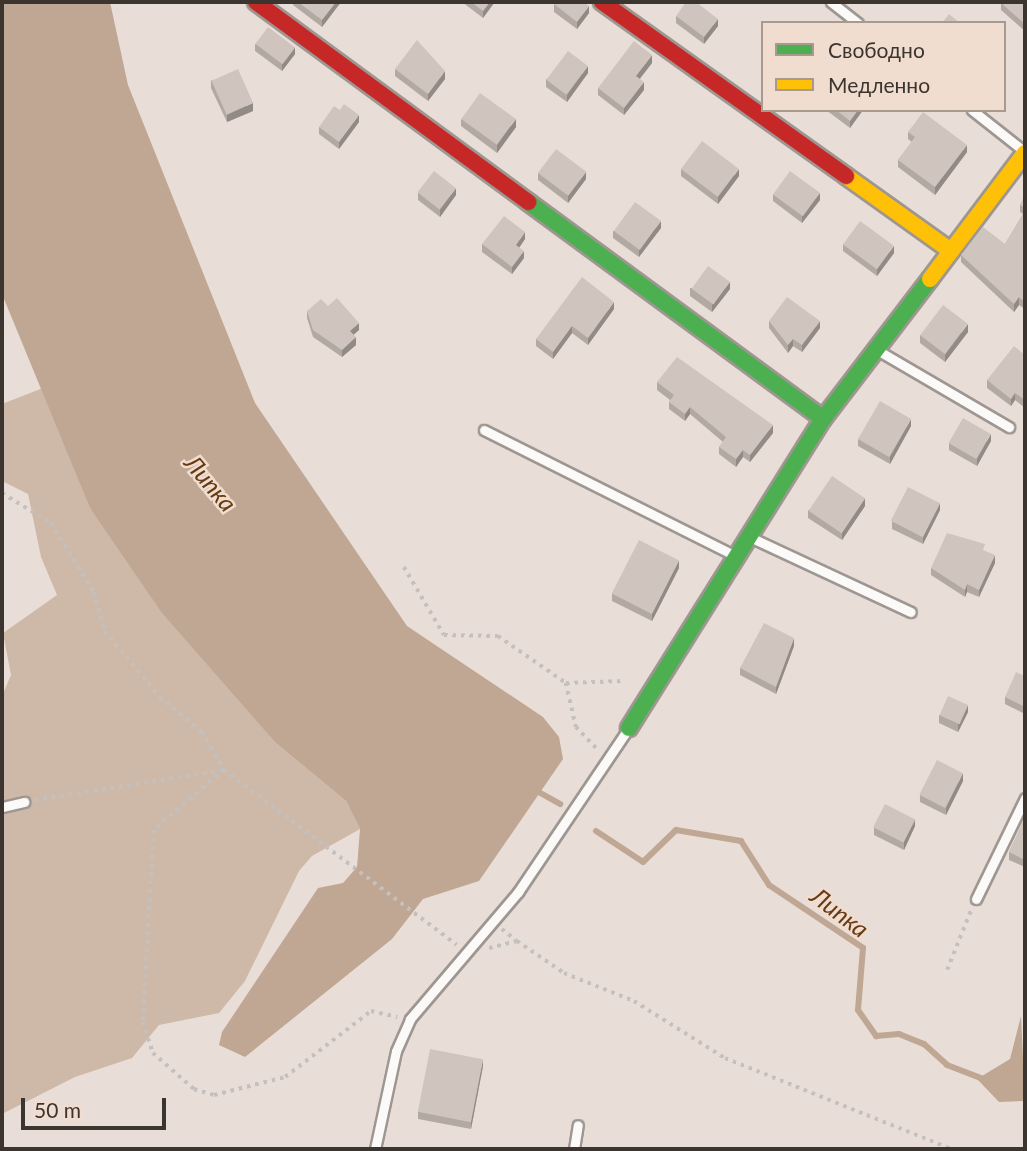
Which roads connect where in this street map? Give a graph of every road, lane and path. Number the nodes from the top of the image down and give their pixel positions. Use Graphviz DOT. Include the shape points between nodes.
graph roads {
  1 [pos="256,2"];
  2 [pos="602,2"];
  3 [pos="831,2"];
  4 [pos="855,21"];
  5 [pos="974,112"];
  6 [pos="1025,153"];
  7 [pos="951,251"];
  8 [pos="876,349"];
  9 [pos="823,419"];
  10 [pos="1009,426"];
  11 [pos="484,430"];
  12 [pos="2,493"];
  13 [pos="751,537"];
  14 [pos="738,557"];
  15 [pos="404,567"];
  16 [pos="911,612"];
  17 [pos="623,681"];
  18 [pos="566,683"];
  19 [pos="629,728"];
  20 [pos="607,760"];
  21 [pos="224,770"];
  22 [pos="1025,799"];
  23 [pos="24,802"];
  24 [pos="2,807"];
  25 [pos="976,899"];
  26 [pos="467,953"];
  27 [pos="947,970"];
  28 [pos="410,1020"];
  29 [pos="578,1125"];
  30 [pos="375,1149"];
  31 [pos="574,1149"];
  32 [pos="951,1149"];
  1 -- 9 [label="street"];
  2 -- 7 [label="street"];
  3 -- 4 [label="lane"];
  5 -- 6 [label="lane"];
  6 -- 7 [label="street"];
  7 -- 8 [label="street"];
  8 -- 9 [label="street"];
  8 -- 10 [label="lane"];
  9 -- 13 [label="street"];
  11 -- 14 [label="lane"];
  12 -- 21 [label="path" via="51,523 94,593 105,631 160,697 202,732"];
  13 -- 14 [label="street"];
  13 -- 16 [label="lane"];
  14 -- 19 [label="street"];
  15 -- 18 [label="path" via="444,635 498,636"];
  17 -- 18 [label="path"];
  18 -- 20 [label="path" via="576,727"];
  19 -- 20 [label="lane"];
  20 -- 26 [label="lane"];
  21 -- 23 [label="path"];
  21 -- 26 [label="path"];
  21 -- 28 [label="path" via="154,830 143,1022 153,1053 194,1089 214,1096 285,1077 371,1011"];
  22 -- 25 [label="lane"];
  23 -- 24 [label="lane"];
  25 -- 27 [label="path"];
  26 -- 28 [label="lane"];
  26 -- 32 [label="path" via="517,941 565,972 634,1000 725,1058"];
  28 -- 30 [label="lane" via="396,1051"];
  29 -- 31 [label="lane"];
}
